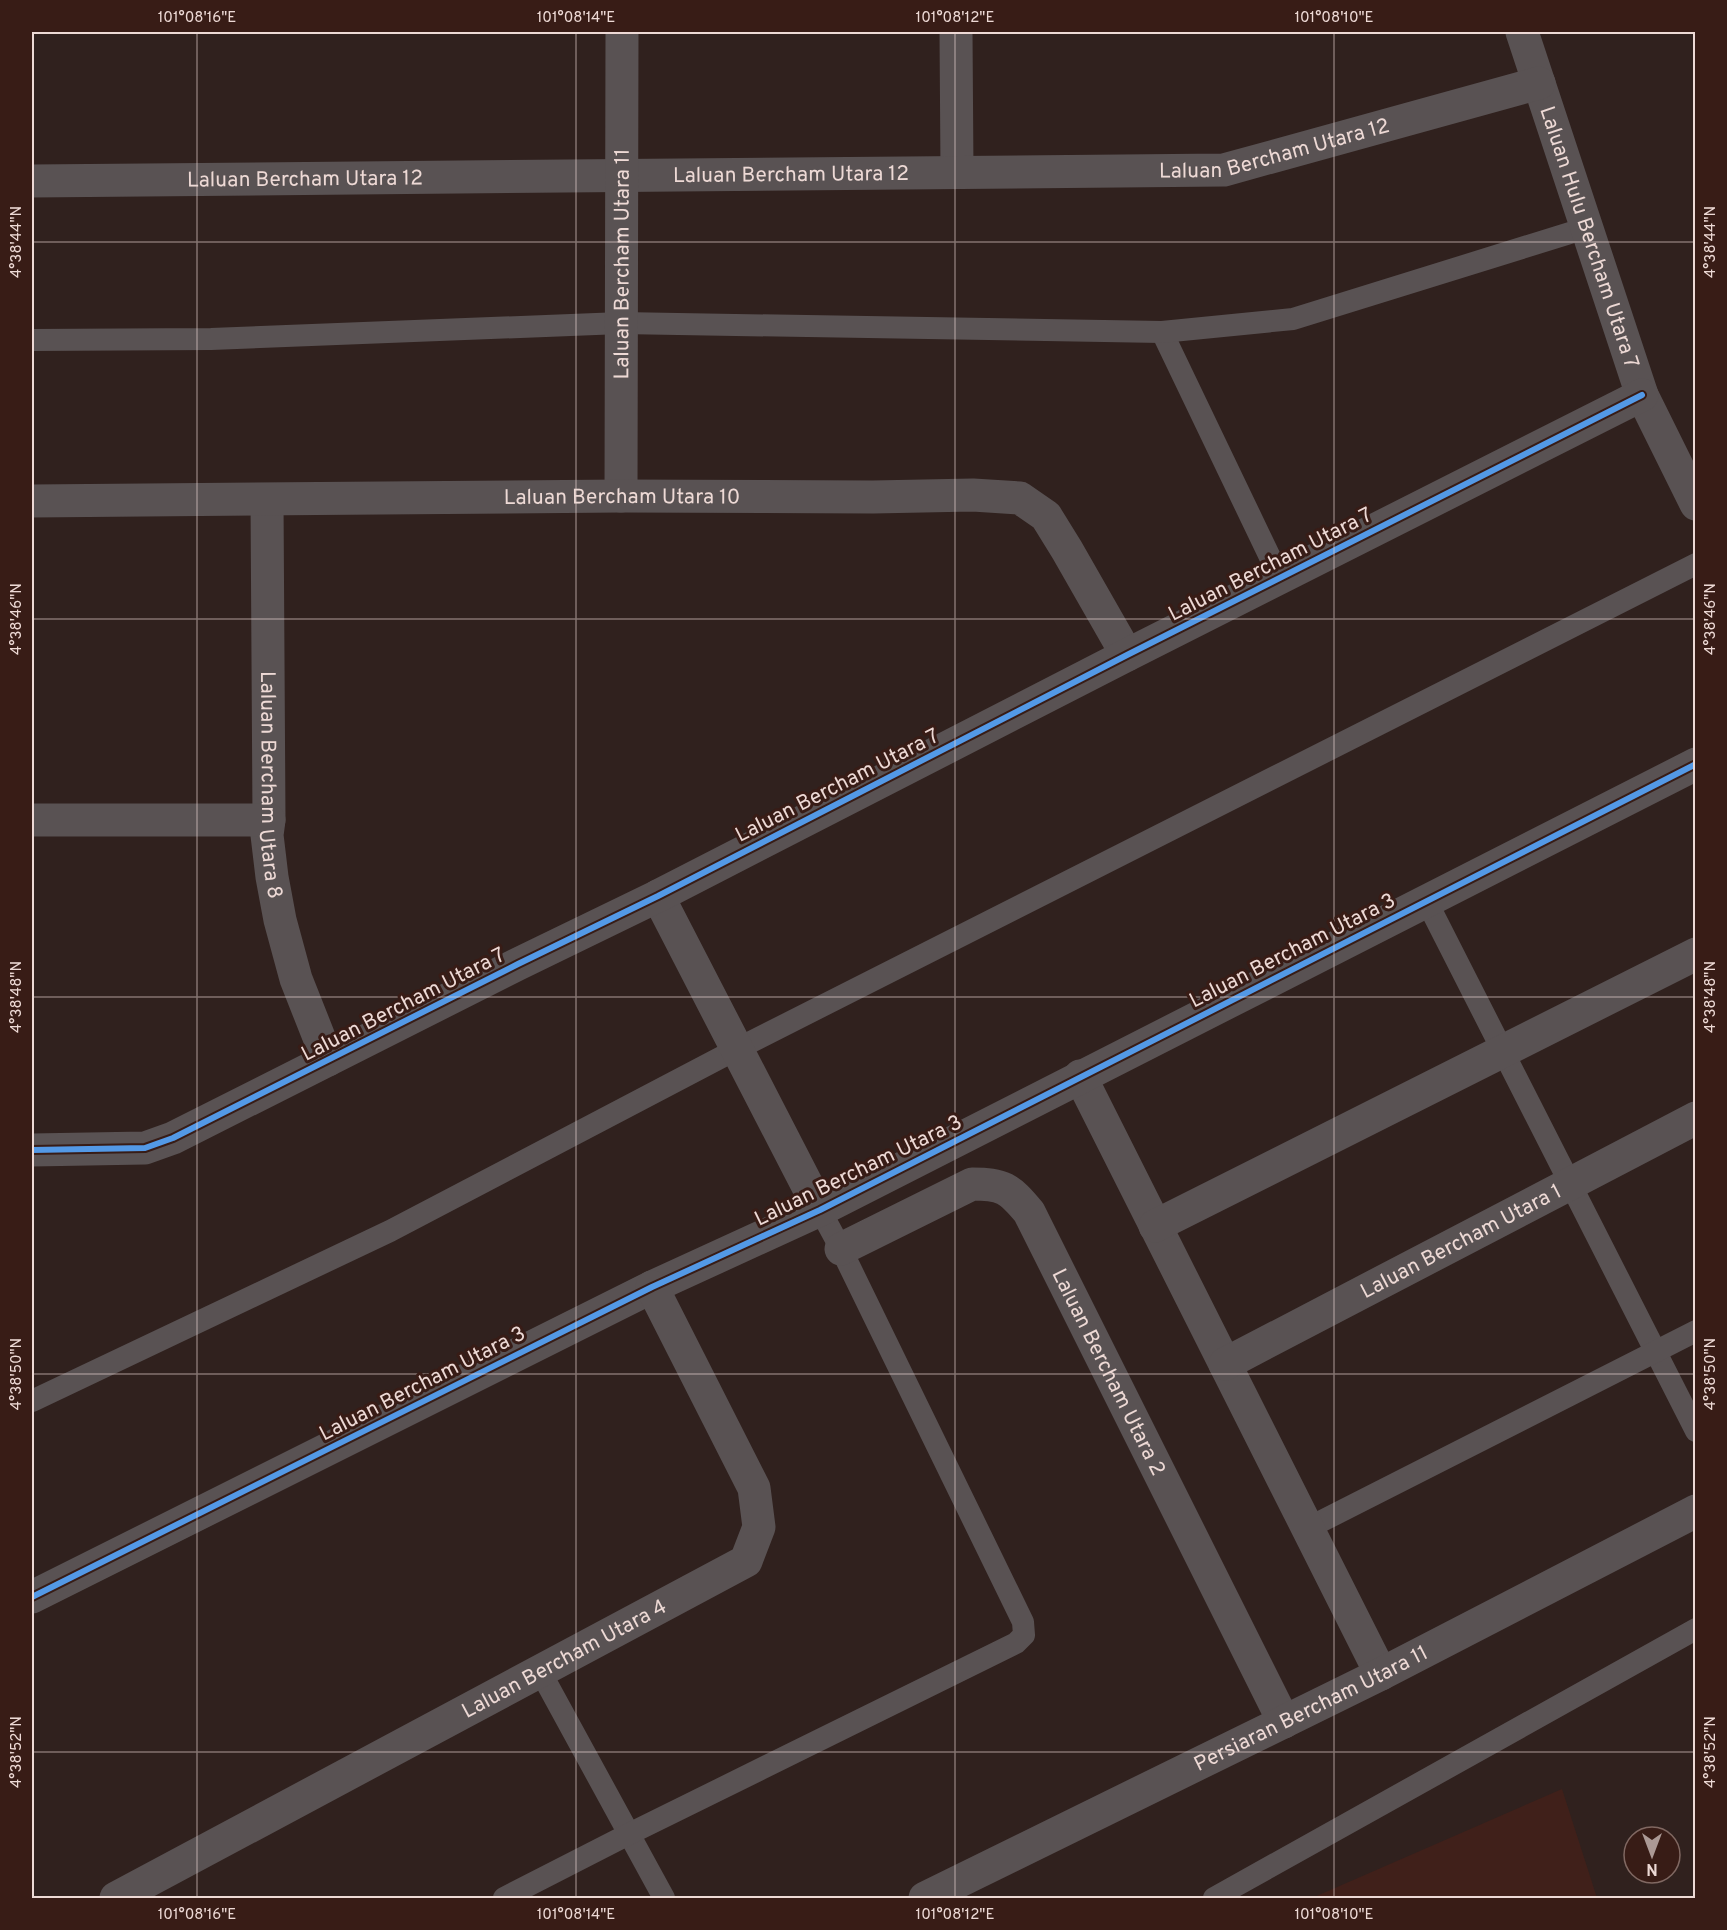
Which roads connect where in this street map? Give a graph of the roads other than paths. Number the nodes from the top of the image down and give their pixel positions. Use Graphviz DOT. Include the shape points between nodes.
graph roads {
  1 [pos="622,32"];
  2 [pos="956,32"];
  3 [pos="1522,32"];
  4 [pos="1539,83"];
  5 [pos="957,172"];
  6 [pos="622,175"];
  7 [pos="32,181"];
  8 [pos="1587,228"];
  9 [pos="621,323"];
  10 [pos="1162,332"];
  11 [pos="32,340"];
  12 [pos="1642,395"];
  13 [pos="621,496"];
  14 [pos="267,500"];
  15 [pos="32,501"];
  16 [pos="1695,504"];
  17 [pos="1695,564"];
  18 [pos="1280,578"];
  19 [pos="1127,655"];
  20 [pos="1695,764"];
  21 [pos="32,820"];
  22 [pos="269,820"];
  23 [pos="658,896"];
  24 [pos="1426,900"];
  25 [pos="1695,954"];
  26 [pos="737,1049"];
  27 [pos="1503,1052"];
  28 [pos="327,1060"];
  29 [pos="1080,1077"];
  30 [pos="1695,1118"];
  31 [pos="32,1150"];
  32 [pos="1570,1183"];
  33 [pos="820,1210"];
  34 [pos="1155,1226"];
  35 [pos="841,1249"];
  36 [pos="652,1287"];
  37 [pos="1695,1331"];
  38 [pos="1655,1350"];
  39 [pos="1225,1364"];
  40 [pos="32,1401"];
  41 [pos="1695,1431"];
  42 [pos="1695,1511"];
  43 [pos="1308,1528"];
  44 [pos="32,1597"];
  45 [pos="1695,1629"];
  46 [pos="540,1671"];
  47 [pos="1381,1674"];
  48 [pos="1284,1722"];
  49 [pos="629,1834"];
  50 [pos="116,1899"];
  51 [pos="504,1899"];
  52 [pos="663,1899"];
  53 [pos="925,1899"];
  54 [pos="1214,1899"];
  1 -- 6 [label="street, Laluan Bercham Utara 11"];
  2 -- 5 [label="street"];
  3 -- 4 [label="street, Laluan Hulu Bercham Utara 7"];
  4 -- 5 [label="street, Laluan Bercham Utara 12" via="1224,170"];
  4 -- 8 [label="street, Laluan Hulu Bercham Utara 7"];
  5 -- 6 [label="street, Laluan Bercham Utara 12"];
  6 -- 7 [label="street, Laluan Bercham Utara 12"];
  6 -- 9 [label="street, Laluan Bercham Utara 11"];
  8 -- 10 [label="lane" via="1293,319"];
  8 -- 12 [label="street, Laluan Hulu Bercham Utara 7"];
  9 -- 10 [label="lane"];
  9 -- 11 [label="lane" via="211,339"];
  9 -- 13 [label="street, Laluan Bercham Utara 11"];
  10 -- 18 [label="lane"];
  12 -- 16 [label="street, Laluan Hulu Bercham Utara 7"];
  12 -- 18 [label="street, Laluan Bercham Utara 7"];
  13 -- 14 [label="street, Laluan Bercham Utara 10"];
  13 -- 19 [label="street, Laluan Bercham Utara 10" via="1020,498 1046,516"];
  14 -- 15 [label="street, Laluan Bercham Utara 10"];
  14 -- 22 [label="street, Laluan Bercham Utara 8"];
  17 -- 26 [label="lane"];
  18 -- 19 [label="street, Laluan Bercham Utara 7"];
  19 -- 23 [label="street, Laluan Bercham Utara 7"];
  20 -- 24 [label="street, Laluan Bercham Utara 3"];
  21 -- 22 [label="street"];
  22 -- 28 [label="street, Laluan Bercham Utara 8" via="267,835 280,920 296,979"];
  23 -- 26 [label="street"];
  23 -- 28 [label="street, Laluan Bercham Utara 7"];
  24 -- 27 [label="lane"];
  24 -- 29 [label="street, Laluan Bercham Utara 3"];
  25 -- 27 [label="street"];
  26 -- 33 [label="street"];
  26 -- 40 [label="lane" via="390,1231"];
  27 -- 32 [label="lane"];
  27 -- 34 [label="street"];
  28 -- 31 [label="street, Laluan Bercham Utara 7" via="173,1138 145,1148"];
  29 -- 33 [label="street, Laluan Bercham Utara 3"];
  29 -- 34 [label="street"];
  30 -- 32 [label="street, Laluan Bercham Utara 1"];
  32 -- 38 [label="lane"];
  32 -- 39 [label="street, Laluan Bercham Utara 1"];
  33 -- 35 [label="lane"];
  33 -- 36 [label="street, Laluan Bercham Utara 3"];
  34 -- 39 [label="street"];
  35 -- 48 [label="street, Laluan Bercham Utara 2" via="972,1184 994,1184 1013,1193 1029,1212"];
  35 -- 49 [label="lane" via="1023,1622 1024,1635 1016,1643"];
  36 -- 44 [label="street, Laluan Bercham Utara 3"];
  36 -- 46 [label="street, Laluan Bercham Utara 4" via="754,1488 759,1527 746,1561"];
  37 -- 38 [label="lane"];
  38 -- 41 [label="lane"];
  38 -- 43 [label="lane"];
  39 -- 43 [label="street"];
  42 -- 47 [label="street, Persiaran Bercham Utara 11"];
  43 -- 47 [label="street"];
  45 -- 54 [label="lane"];
  46 -- 49 [label="lane"];
  46 -- 50 [label="street, Laluan Bercham Utara 4"];
  47 -- 48 [label="street, Persiaran Bercham Utara 11"];
  48 -- 53 [label="street, Persiaran Bercham Utara 11"];
  49 -- 51 [label="lane"];
  49 -- 52 [label="lane"];
}
